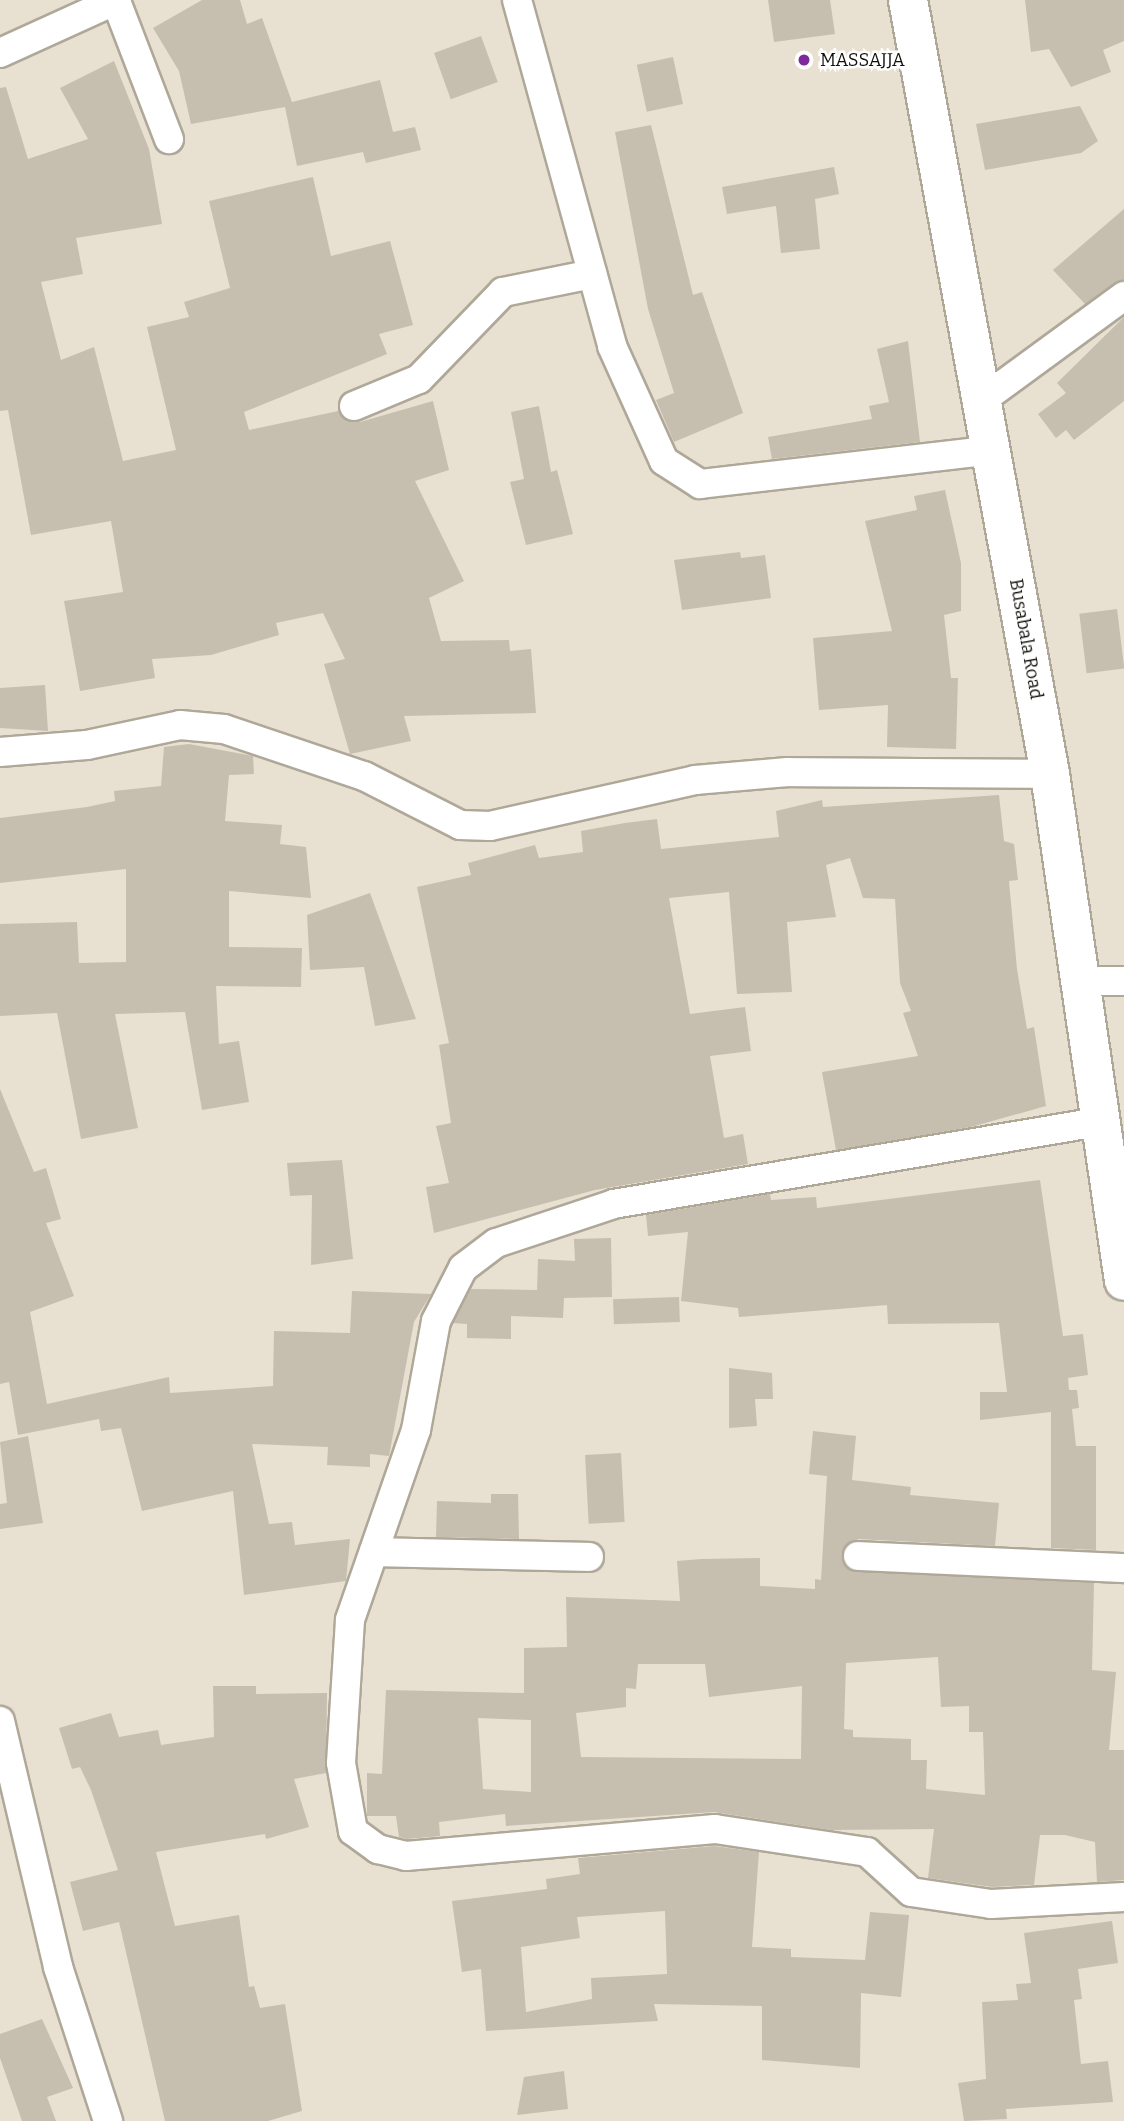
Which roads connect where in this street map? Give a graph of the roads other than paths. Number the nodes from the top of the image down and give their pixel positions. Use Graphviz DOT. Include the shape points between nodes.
graph roads {
  1 [pos="116,0"];
  2 [pos="517,0"];
  3 [pos="908,0"];
  4 [pos="0,52"];
  5 [pos="169,139"];
  6 [pos="592,274"];
  7 [pos="1124,296"];
  8 [pos="982,400"];
  9 [pos="354,406"];
  10 [pos="992,450"];
  11 [pos="0,752"];
  12 [pos="1050,774"];
  13 [pos="1080,981"];
  14 [pos="1124,981"];
  15 [pos="1098,1122"];
  16 [pos="1124,1281"];
  17 [pos="374,1552"];
  18 [pos="858,1556"];
  19 [pos="589,1557"];
  20 [pos="1124,1568"];
  21 [pos="0,1721"];
  22 [pos="1124,1897"];
  23 [pos="108,2121"];
  1 -- 4 [label="street"];
  1 -- 5 [label="street"];
  2 -- 6 [label="street"];
  3 -- 8 [label="street, Busabala Road"];
  6 -- 9 [label="street" via="503,292 419,379"];
  6 -- 10 [label="street" via="612,346 664,461 701,484"];
  7 -- 8 [label="street"];
  8 -- 10 [label="street, Busabala Road"];
  10 -- 12 [label="street, Busabala Road"];
  11 -- 12 [label="street" via="87,745 180,725 224,729 364,776 460,825 490,826 695,780 788,772"];
  12 -- 13 [label="street, Busabala Road"];
  13 -- 14 [label="street"];
  13 -- 15 [label="street, Busabala Road"];
  15 -- 16 [label="street, Busabala Road"];
  15 -- 17 [label="street" via="614,1204 496,1243 463,1268 436,1321 416,1430"];
  17 -- 19 [label="street"];
  17 -- 22 [label="street" via="350,1620 341,1763 353,1831 378,1849 406,1856 715,1829 867,1852 911,1892 991,1904"];
  18 -- 20 [label="street"];
  21 -- 23 [label="street" via="58,1967"];
}
